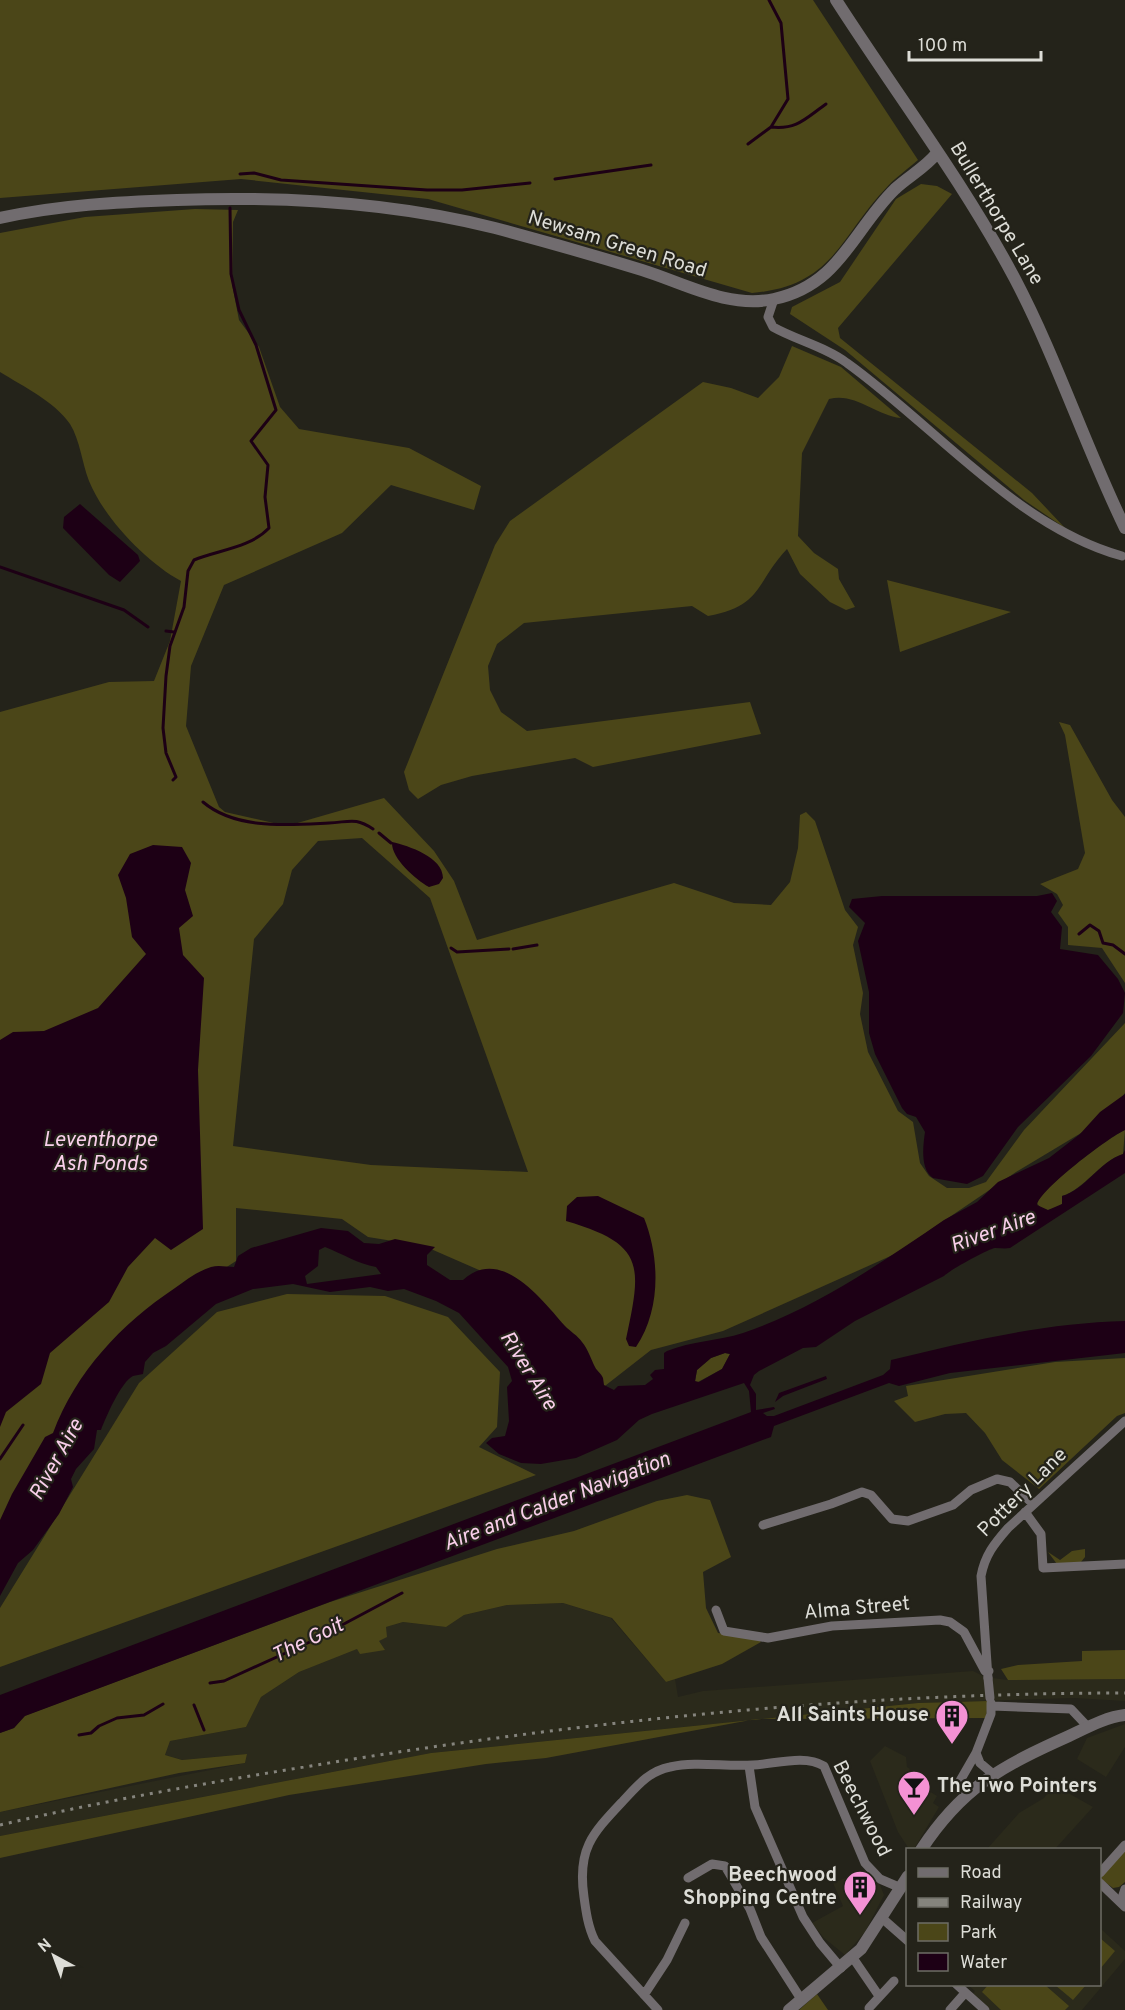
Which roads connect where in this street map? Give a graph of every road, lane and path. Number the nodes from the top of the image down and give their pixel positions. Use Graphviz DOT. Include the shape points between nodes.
graph roads {
  1 [pos="836,0"];
  2 [pos="937,153"];
  3 [pos="0,218"];
  4 [pos="774,299"];
  5 [pos="1125,528"];
  6 [pos="1122,556"];
  7 [pos="1125,1421"];
  8 [pos="1033,1504"];
  9 [pos="1024,1512"];
  10 [pos="763,1524"];
  11 [pos="1125,1564"];
  12 [pos="716,1611"];
  13 [pos="989,1674"];
  14 [pos="991,1706"];
  15 [pos="1125,1715"];
  16 [pos="1088,1727"];
  17 [pos="976,1754"];
  18 [pos="750,1766"];
  19 [pos="993,1774"];
  20 [pos="957,1786"];
  21 [pos="1125,1845"];
  22 [pos="922,1848"];
  23 [pos="1101,1872"];
  24 [pos="688,1878"];
  25 [pos="906,1879"];
  26 [pos="1101,1884"];
  27 [pos="901,1888"];
  28 [pos="1125,1889"];
  29 [pos="1123,1904"];
  30 [pos="883,1919"];
  31 [pos="685,1923"];
  32 [pos="906,1939"];
  33 [pos="853,1958"];
  34 [pos="841,1968"];
  35 [pos="894,1981"];
  36 [pos="958,1986"];
  37 [pos="965,1993"];
  38 [pos="644,1995"];
  39 [pos="879,1996"];
  40 [pos="801,1999"];
  41 [pos="869,2008"];
  42 [pos="658,2010"];
  43 [pos="789,2010"];
  44 [pos="950,2010"];
  45 [pos="985,2010"];
  1 -- 2 [label="street, Bullerthorpe Lane"];
  2 -- 4 [label="street, Newsam Green Road" via="895,189 841,260 821,278"];
  2 -- 5 [label="street, Bullerthorpe Lane" via="1016,282"];
  3 -- 4 [label="street, Newsam Green Road" via="121,201 237,197 354,204 492,227 578,250 719,297"];
  4 -- 6 [label="street" via="768,317 773,327 845,361 1022,507 1065,535"];
  7 -- 8 [label="street, Pottery Lane"];
  8 -- 9 [label="street, Pottery Lane"];
  8 -- 10 [label="street" via="1010,1482 997,1479 970,1490 953,1505 908,1521 892,1519 871,1495 861,1492"];
  9 -- 11 [label="street" via="1041,1534 1044,1568"];
  9 -- 13 [label="street, Pottery Lane" via="984,1560 981,1576"];
  12 -- 13 [label="street, Alma Street" via="724,1631 768,1638 832,1626 950,1622 964,1632 980,1665"];
  13 -- 14 [label="street, Pottery Lane, bridge"];
  14 -- 16 [label="street" via="1071,1709"];
  14 -- 17 [label="street"];
  15 -- 16 [label="street"];
  16 -- 19 [label="street"];
  17 -- 19 [label="street"];
  17 -- 20 [label="street"];
  18 -- 27 [label="street, Beechwood" via="814,1760 824,1766 866,1863 880,1879"];
  18 -- 34 [label="street" via="755,1807 798,1907"];
  18 -- 38 [label="street, Beechwood" via="704,1764 670,1767 650,1774 595,1830 583,1853 580,1872 589,1929 595,1941"];
  19 -- 22 [label="street" via="948,1812"];
  21 -- 23 [label="street"];
  24 -- 40 [label="street" via="712,1864 721,1864 728,1870 761,1937"];
  25 -- 27 [label="street"];
  26 -- 29 [label="street"];
  27 -- 30 [label="street"];
  28 -- 29 [label="street"];
  30 -- 32 [label="street"];
  30 -- 33 [label="street"];
  31 -- 38 [label="street"];
  33 -- 34 [label="street"];
  33 -- 39 [label="street"];
  34 -- 40 [label="street"];
  35 -- 39 [label="street"];
  36 -- 37 [label="street"];
  37 -- 44 [label="street"];
  37 -- 45 [label="street"];
  38 -- 42 [label="street, Beechwood"];
  39 -- 41 [label="street"];
  40 -- 43 [label="street"];
}
